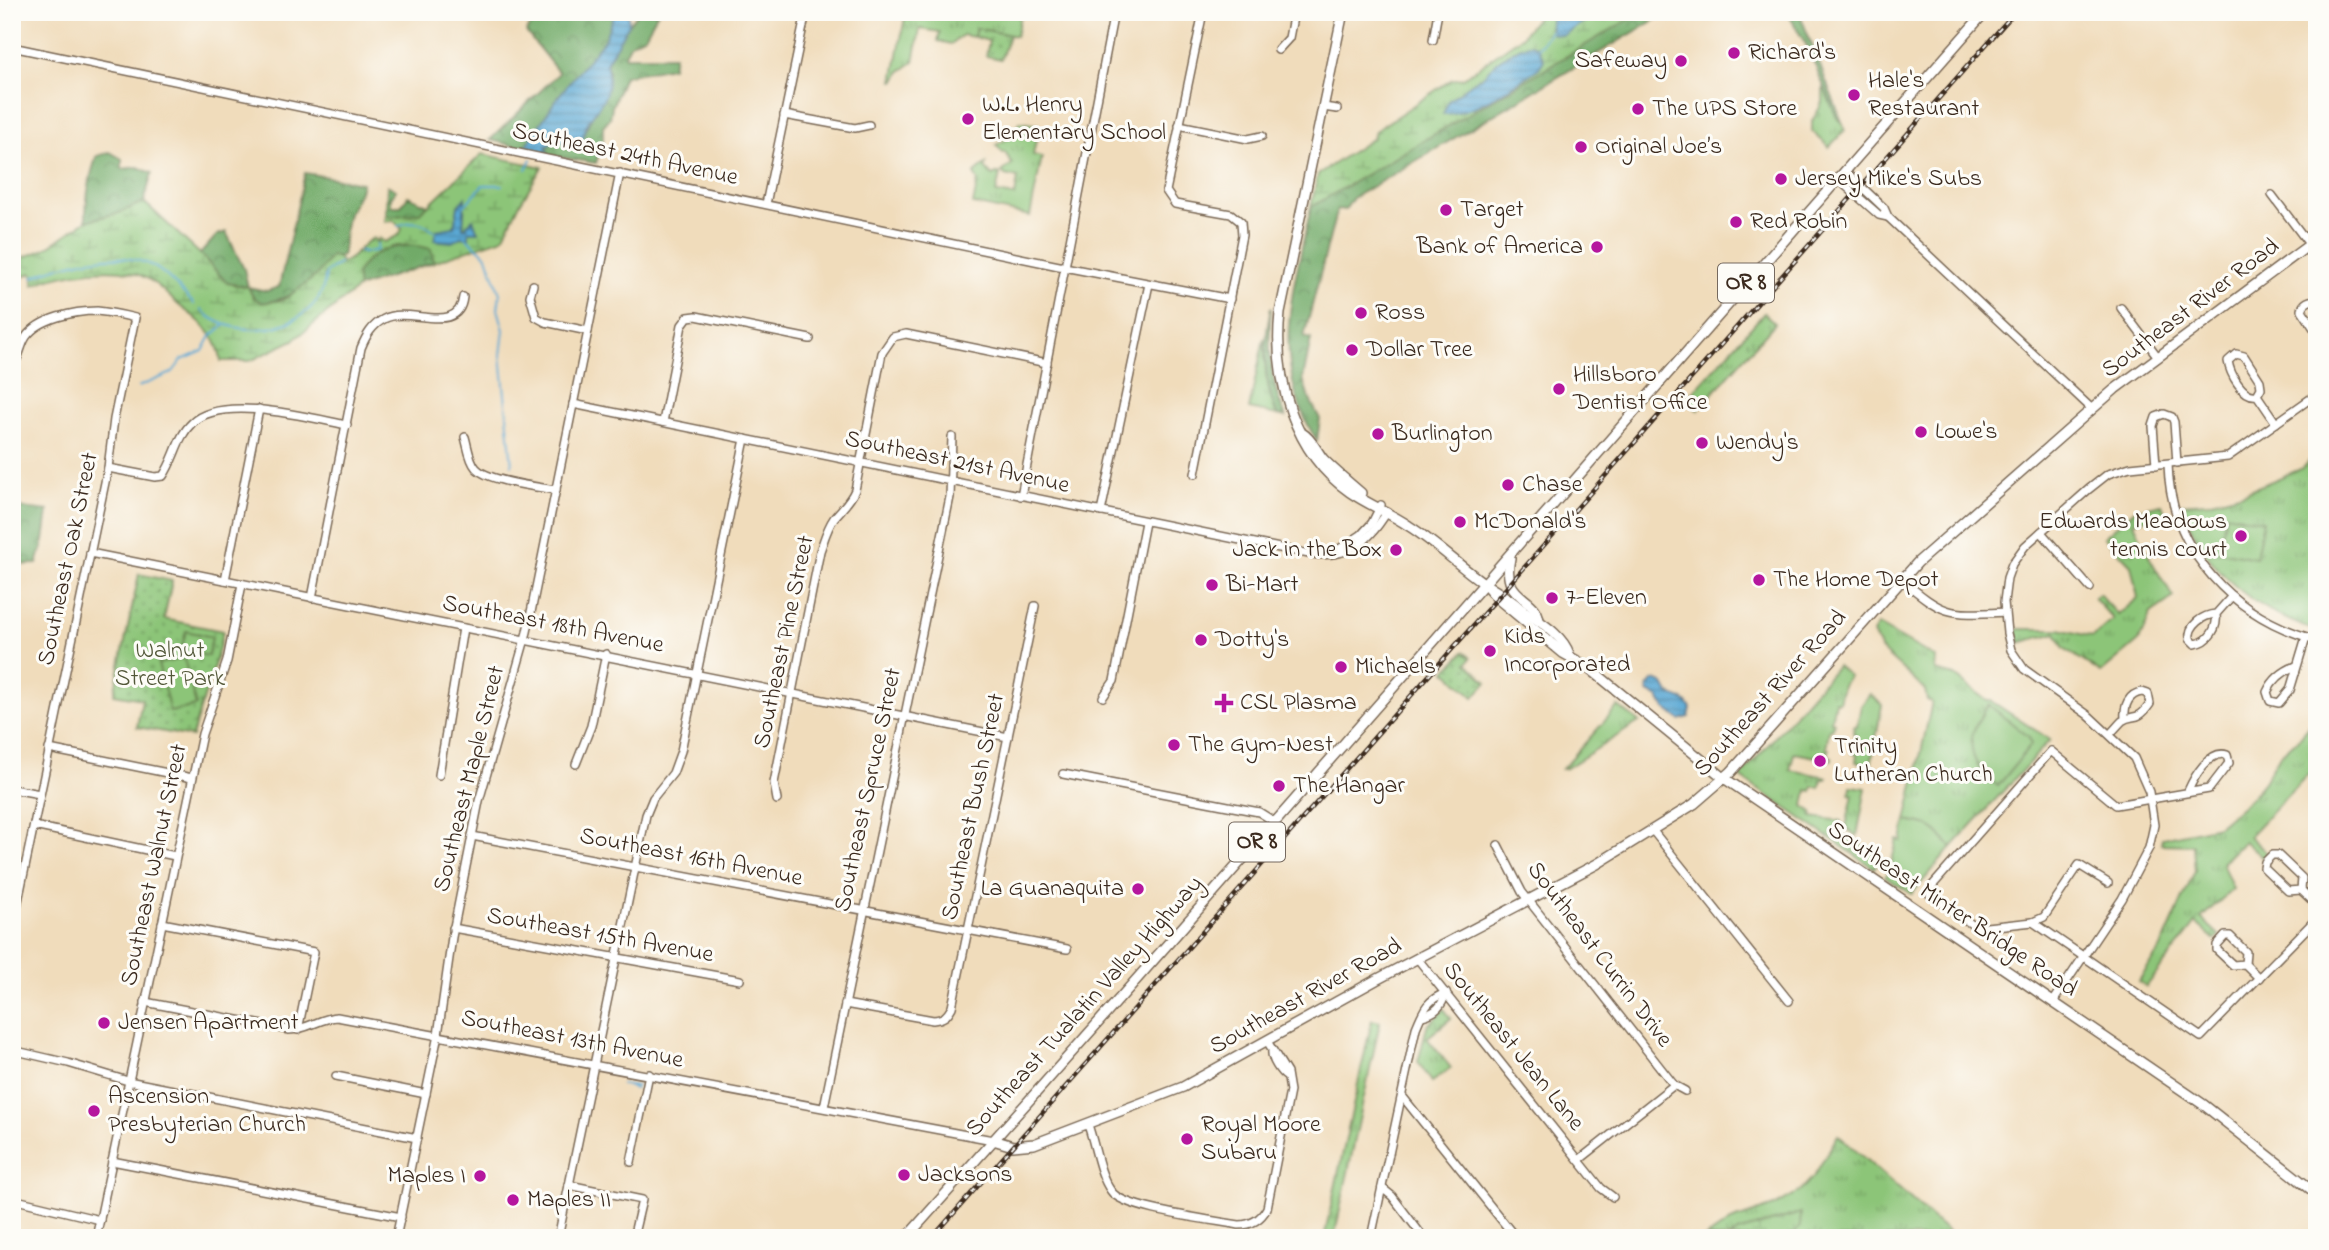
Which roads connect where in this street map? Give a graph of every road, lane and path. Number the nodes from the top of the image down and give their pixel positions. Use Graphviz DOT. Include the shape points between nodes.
graph roads {
  1 [pos="806,12"];
  2 [pos="1114,12"];
  3 [pos="1203,12"];
  4 [pos="1294,12"];
  5 [pos="1342,12"];
  6 [pos="1438,12"];
  7 [pos="1985,12"];
  8 [pos="1433,40"];
  9 [pos="12,47"];
  10 [pos="1278,51"];
  11 [pos="1323,107"];
  12 [pos="1337,109"];
  13 [pos="784,116"];
  14 [pos="869,125"];
  15 [pos="1179,125"];
  16 [pos="1262,136"];
  17 [pos="1845,171"];
  18 [pos="620,173"];
  19 [pos="1838,179"];
  20 [pos="2272,195"];
  21 [pos="766,204"];
  22 [pos="1888,217"];
  23 [pos="2313,242"];
  24 [pos="1066,267"];
  25 [pos="1149,284"];
  26 [pos="533,285"];
  27 [pos="463,297"];
  28 [pos="1230,299"];
  29 [pos="2317,301"];
  30 [pos="2121,308"];
  31 [pos="588,331"];
  32 [pos="2317,333"];
  33 [pos="810,339"];
  34 [pos="2158,357"];
  35 [pos="1047,363"];
  36 [pos="12,367"];
  37 [pos="2317,394"];
  38 [pos="2257,395"];
  39 [pos="573,404"];
  40 [pos="259,409"];
  41 [pos="2092,409"];
  42 [pos="663,422"];
  43 [pos="2276,423"];
  44 [pos="347,425"];
  45 [pos="465,437"];
  46 [pos="952,437"];
  47 [pos="745,439"];
  48 [pos="861,463"];
  49 [pos="2177,463"];
  50 [pos="2168,464"];
  51 [pos="2156,465"];
  52 [pos="108,468"];
  53 [pos="1195,474"];
  54 [pos="950,481"];
  55 [pos="556,491"];
  56 [pos="1021,496"];
  57 [pos="1382,509"];
  58 [pos="1101,512"];
  59 [pos="1145,522"];
  60 [pos="2041,532"];
  61 [pos="90,553"];
  62 [pos="1510,556"];
  63 [pos="1901,579"];
  64 [pos="225,580"];
  65 [pos="242,584"];
  66 [pos="1485,584"];
  67 [pos="2090,588"];
  68 [pos="2232,596"];
  69 [pos="312,598"];
  70 [pos="1035,606"];
  71 [pos="2005,612"];
  72 [pos="2216,614"];
  73 [pos="1539,620"];
  74 [pos="463,628"];
  75 [pos="2306,637"];
  76 [pos="2317,640"];
  77 [pos="525,641"];
  78 [pos="606,654"];
  79 [pos="1569,654"];
  80 [pos="2296,666"];
  81 [pos="697,672"];
  82 [pos="792,692"];
  83 [pos="1103,697"];
  84 [pos="905,715"];
  85 [pos="2124,719"];
  86 [pos="2110,734"];
  87 [pos="1009,737"];
  88 [pos="49,749"];
  89 [pos="576,764"];
  90 [pos="1063,774"];
  91 [pos="439,775"];
  92 [pos="192,778"];
  93 [pos="1724,778"];
  94 [pos="12,789"];
  95 [pos="2188,791"];
  96 [pos="40,794"];
  97 [pos="778,800"];
  98 [pos="2151,800"];
  99 [pos="1275,822"];
  100 [pos="34,826"];
  101 [pos="1653,831"];
  102 [pos="472,836"];
  103 [pos="1498,845"];
  104 [pos="175,856"];
  105 [pos="635,866"];
  106 [pos="2108,883"];
  107 [pos="2301,890"];
  108 [pos="1529,900"];
  109 [pos="2317,905"];
  110 [pos="864,910"];
  111 [pos="2317,918"];
  112 [pos="2033,922"];
  113 [pos="162,923"];
  114 [pos="453,928"];
  115 [pos="968,929"];
  116 [pos="12,930"];
  117 [pos="1067,948"];
  118 [pos="2084,957"];
  119 [pos="1418,958"];
  120 [pos="617,959"];
  121 [pos="2245,964"];
  122 [pos="2259,978"];
  123 [pos="740,980"];
  124 [pos="1446,993"];
  125 [pos="1789,1001"];
  126 [pos="145,1002"];
  127 [pos="2053,1002"];
  128 [pos="845,1004"];
  129 [pos="298,1030"];
  130 [pos="438,1035"];
  131 [pos="1267,1041"];
  132 [pos="12,1050"];
  133 [pos="594,1064"];
  134 [pos="649,1074"];
  135 [pos="336,1076"];
  136 [pos="128,1081"];
  137 [pos="1674,1086"];
  138 [pos="1685,1091"];
  139 [pos="426,1094"];
  140 [pos="1402,1096"];
  141 [pos="824,1107"];
  142 [pos="1088,1125"];
  143 [pos="417,1138"];
  144 [pos="993,1139"];
  145 [pos="1579,1160"];
  146 [pos="111,1161"];
  147 [pos="631,1162"];
  148 [pos="569,1185"];
  149 [pos="1382,1188"];
  150 [pos="2317,1194"];
  151 [pos="1613,1197"];
  152 [pos="12,1199"];
  153 [pos="401,1217"];
  154 [pos="100,1220"];
  155 [pos="96,1238"];
  156 [pos="396,1238"];
  157 [pos="558,1238"];
  158 [pos="633,1238"];
  159 [pos="906,1238"];
  160 [pos="1371,1238"];
  161 [pos="1424,1238"];
  162 [pos="1517,1238"];
  1 -- 13 [label="street"];
  2 -- 24 [label="street"];
  3 -- 15 [label="street"];
  4 -- 10 [label="street" via="1289,38"];
  5 -- 11 [label="main road"];
  6 -- 8 [label="street"];
  7 -- 17 [label="main road, Southeast Tualatin Valley Highway / OR 8"];
  9 -- 18 [label="street, Southeast 24th Avenue"];
  11 -- 12 [label="street"];
  11 -- 57 [label="main road" via="1279,327 1281,376 1302,440 1321,466 1347,490"];
  13 -- 14 [label="street" via="855,128"];
  13 -- 21 [label="street"];
  15 -- 16 [label="street" via="1248,139"];
  15 -- 28 [label="street" via="1166,191 1169,198 1175,204 1231,214 1241,222"];
  17 -- 19 [label="main road, Southeast Tualatin Valley Highway / OR 8"];
  17 -- 22 [label="street"];
  18 -- 21 [label="street, Southeast 24th Avenue"];
  18 -- 31 [label="street, Southeast Maple Street"];
  19 -- 22 [label="street" via="1879,215"];
  19 -- 62 [label="main road, Southeast Tualatin Valley Highway / OR 8"];
  20 -- 23 [label="street"];
  21 -- 24 [label="street, Southeast 24th Avenue"];
  22 -- 41 [label="street"];
  23 -- 34 [label="main road, Southeast River Road"];
  24 -- 25 [label="street, Southeast 24th Avenue"];
  24 -- 35 [label="street"];
  25 -- 28 [label="street, Southeast 24th Avenue"];
  25 -- 58 [label="street"];
  26 -- 31 [label="street" via="530,294 536,317"];
  27 -- 44 [label="street" via="452,316 438,319 398,314 373,326 361,348"];
  28 -- 53 [label="street"];
  29 -- 32 [label="street" via="2311,300 2302,310"];
  30 -- 34 [label="street"];
  31 -- 39 [label="street, Southeast Maple Street"];
  33 -- 42 [label="street" via="688,317 682,325"];
  34 -- 41 [label="main road, Southeast River Road"];
  35 -- 48 [label="street, Southeast Pine Street" via="906,334 893,337 882,353"];
  35 -- 56 [label="street"];
  36 -- 52 [label="street, Southeast Oak Street" via="27,336 47,321 100,311 135,318"];
  37 -- 43 [label="street"];
  38 -- 38 [label="street" via="2260,381 2244,356 2229,358 2229,367 2245,393"];
  38 -- 43 [label="street"];
  39 -- 42 [label="street, Southeast 21st Avenue"];
  39 -- 55 [label="street, Southeast Maple Street"];
  40 -- 44 [label="street"];
  40 -- 52 [label="street" via="204,414 192,422 163,476"];
  40 -- 64 [label="street"];
  41 -- 63 [label="main road, Southeast River Road"];
  42 -- 47 [label="street, Southeast 21st Avenue"];
  43 -- 49 [label="street" via="2228,457"];
  44 -- 69 [label="street"];
  45 -- 55 [label="street" via="478,471"];
  46 -- 54 [label="street, Southeast Spruce Street"];
  47 -- 48 [label="street, Southeast 21st Avenue"];
  47 -- 81 [label="street"];
  48 -- 54 [label="street, Southeast 21st Avenue"];
  48 -- 82 [label="street, Southeast Pine Street" via="851,500 834,519 820,551"];
  49 -- 50 [label="street"];
  49 -- 51 [label="street" via="2174,422 2164,414 2156,417 2153,426"];
  50 -- 51 [label="street"];
  50 -- 68 [label="street" via="2174,508 2186,539 2203,566"];
  51 -- 60 [label="street" via="2108,474"];
  52 -- 61 [label="street, Southeast Oak Street"];
  54 -- 56 [label="street, Southeast 21st Avenue"];
  54 -- 84 [label="street, Southeast Spruce Street"];
  55 -- 77 [label="street, Southeast Maple Street"];
  56 -- 58 [label="street, Southeast 21st Avenue"];
  57 -- 59 [label="street, Southeast 21st Avenue" via="1374,532 1338,555 1310,554"];
  57 -- 66 [label="main road"];
  58 -- 59 [label="street, Southeast 21st Avenue"];
  59 -- 83 [label="street" via="1114,681"];
  60 -- 67 [label="street"];
  60 -- 71 [label="street" via="2012,564"];
  61 -- 64 [label="street, Southeast 18th Avenue"];
  61 -- 88 [label="street, Southeast Oak Street"];
  62 -- 66 [label="main road, Southeast Tualatin Valley Highway / OR 8"];
  62 -- 73 [label="main road" via="1510,585"];
  63 -- 71 [label="street" via="1939,608 1955,613"];
  63 -- 93 [label="main road, Southeast River Road"];
  64 -- 65 [label="street, Southeast 18th Avenue"];
  65 -- 69 [label="street, Southeast 18th Avenue"];
  65 -- 92 [label="street, Southeast Walnut Street" via="226,661"];
  66 -- 73 [label="main road, Southeast Minter Bridge Road"];
  66 -- 79 [label="main road, Southeast Minter Bridge Road"];
  66 -- 99 [label="main road, Southeast Tualatin Valley Highway / OR 8"];
  68 -- 72 [label="street"];
  68 -- 75 [label="street" via="2267,621"];
  69 -- 74 [label="street, Southeast 18th Avenue"];
  70 -- 87 [label="street, Southeast Bush Street"];
  71 -- 86 [label="street" via="2011,650 2024,669"];
  72 -- 72 [label="street" via="2203,616 2190,630 2190,639 2203,642 2215,628"];
  73 -- 79 [label="main road, Southeast Minter Bridge Road"];
  74 -- 77 [label="street, Southeast 18th Avenue"];
  74 -- 91 [label="street"];
  75 -- 76 [label="street"];
  75 -- 80 [label="street"];
  77 -- 78 [label="street, Southeast 18th Avenue"];
  77 -- 102 [label="street, Southeast Maple Street"];
  78 -- 81 [label="street, Southeast 18th Avenue"];
  78 -- 89 [label="street" via="591,726"];
  79 -- 93 [label="main road, Southeast Minter Bridge Road"];
  80 -- 80 [label="street" via="2290,690 2279,703 2270,701 2269,686"];
  81 -- 82 [label="street, Southeast 18th Avenue"];
  81 -- 105 [label="street" via="681,751 673,773 646,815"];
  82 -- 84 [label="street, Southeast 18th Avenue"];
  82 -- 97 [label="street, Southeast Pine Street" via="774,783"];
  84 -- 87 [label="street, Southeast 18th Avenue"];
  84 -- 110 [label="street, Southeast Spruce Street"];
  85 -- 86 [label="street"];
  86 -- 98 [label="street" via="2134,758"];
  87 -- 115 [label="street, Southeast Bush Street"];
  88 -- 92 [label="street"];
  88 -- 96 [label="street, Southeast Oak Street"];
  90 -- 99 [label="street" via="1259,811"];
  92 -- 104 [label="street, Southeast Walnut Street"];
  93 -- 101 [label="main road, Southeast River Road"];
  93 -- 127 [label="main road, Southeast Minter Bridge Road"];
  94 -- 96 [label="street"];
  95 -- 95 [label="street" via="2212,787 2229,763 2227,755 2214,755"];
  95 -- 98 [label="street"];
  96 -- 100 [label="street, Southeast Oak Street"];
  98 -- 112 [label="street" via="2116,805 2051,751 1930,889 1933,898 1977,928"];
  98 -- 118 [label="street" via="2154,825 2149,848"];
  99 -- 144 [label="main road, Southeast Tualatin Valley Highway / OR 8"];
  100 -- 104 [label="street"];
  100 -- 116 [label="street, Southeast Oak Street"];
  101 -- 108 [label="main road, Southeast River Road"];
  101 -- 125 [label="street"];
  102 -- 105 [label="street, Southeast 16th Avenue"];
  102 -- 114 [label="street, Southeast Maple Street"];
  103 -- 108 [label="street, Southeast Currin Drive"];
  104 -- 113 [label="street, Southeast Walnut Street"];
  105 -- 110 [label="street, Southeast 16th Avenue"];
  105 -- 120 [label="street"];
  106 -- 112 [label="street" via="2079,865 2044,917"];
  107 -- 107 [label="street" via="2302,878 2278,855 2265,862 2264,868 2288,891"];
  107 -- 109 [label="street"];
  108 -- 119 [label="main road, Southeast River Road"];
  108 -- 137 [label="street, Southeast Currin Drive"];
  110 -- 115 [label="street, Southeast 16th Avenue"];
  110 -- 128 [label="street, Southeast Spruce Street"];
  111 -- 122 [label="street"];
  112 -- 118 [label="street"];
  113 -- 126 [label="street, Southeast Walnut Street"];
  113 -- 129 [label="street" via="314,952"];
  114 -- 120 [label="street, Southeast 15th Avenue"];
  114 -- 130 [label="street, Southeast Maple Street"];
  115 -- 117 [label="street, Southeast 16th Avenue"];
  115 -- 128 [label="street, Southeast Bush Street" via="952,1007 942,1020"];
  118 -- 122 [label="street" via="2202,1037"];
  118 -- 127 [label="street"];
  119 -- 124 [label="street, Southeast Jean Lane"];
  119 -- 131 [label="main road, Southeast River Road"];
  120 -- 123 [label="street, Southeast 15th Avenue"];
  120 -- 133 [label="street"];
  121 -- 121 [label="street" via="2246,952 2225,936 2217,950 2233,965"];
  121 -- 122 [label="street"];
  124 -- 140 [label="street" via="1442,1005 1422,1016 1416,1028"];
  124 -- 145 [label="street, Southeast Jean Lane"];
  126 -- 129 [label="street, Southeast 13th Avenue"];
  126 -- 136 [label="street, Southeast Walnut Street"];
  127 -- 150 [label="main road, Southeast Minter Bridge Road" via="2204,1105"];
  128 -- 141 [label="street, Southeast Spruce Street"];
  129 -- 130 [label="street, Southeast 13th Avenue" via="337,1017"];
  130 -- 133 [label="street, Southeast 13th Avenue"];
  130 -- 139 [label="street, Southeast Maple Street"];
  131 -- 142 [label="main road, Southeast River Road" via="1183,1087"];
  131 -- 142 [label="street" via="1287,1073 1289,1104 1266,1208 1262,1216 1245,1225 1118,1199 1107,1185"];
  132 -- 136 [label="street"];
  133 -- 134 [label="street, Southeast 13th Avenue"];
  133 -- 148 [label="street"];
  134 -- 141 [label="street, Southeast 13th Avenue"];
  134 -- 147 [label="street"];
  135 -- 139 [label="street"];
  136 -- 143 [label="street"];
  136 -- 146 [label="street, Southeast Walnut Street"];
  137 -- 138 [label="street"];
  137 -- 145 [label="street"];
  139 -- 143 [label="street, Southeast Maple Street"];
  140 -- 149 [label="street"];
  140 -- 162 [label="street"];
  141 -- 144 [label="street, Southeast 13th Avenue"];
  142 -- 144 [label="main road, Southeast River Road" via="1027,1145 1010,1146"];
  143 -- 153 [label="street, Southeast Maple Street"];
  144 -- 159 [label="main road, Southeast Tualatin Valley Highway / OR 8"];
  145 -- 151 [label="street, Southeast Jean Lane"];
  146 -- 153 [label="street"];
  146 -- 154 [label="street, Southeast Walnut Street"];
  148 -- 157 [label="street"];
  148 -- 158 [label="street" via="642,1200"];
  149 -- 160 [label="street"];
  149 -- 161 [label="street"];
  152 -- 154 [label="street"];
  153 -- 156 [label="street, Southeast Maple Street"];
  154 -- 155 [label="street, Southeast Walnut Street"];
}
